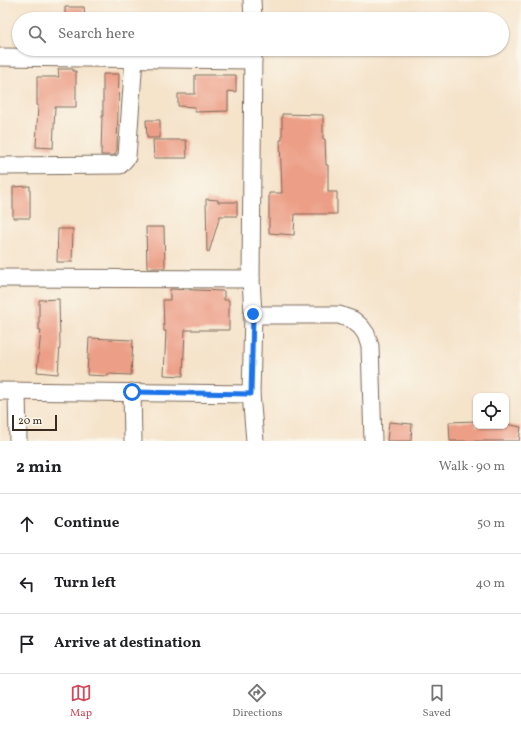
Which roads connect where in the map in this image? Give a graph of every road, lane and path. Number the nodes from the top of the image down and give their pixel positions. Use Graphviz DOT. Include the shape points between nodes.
graph roads {
  1 [pos="252,0"];
  2 [pos="253,12"];
  3 [pos="213,56"];
  4 [pos="253,56"];
  5 [pos="0,57"];
  6 [pos="134,58"];
  7 [pos="0,166"];
  8 [pos="0,278"];
  9 [pos="252,279"];
  10 [pos="253,314"];
  11 [pos="8,391"];
  12 [pos="132,392"];
  13 [pos="251,394"];
  14 [pos="18,441"];
  15 [pos="133,441"];
  16 [pos="255,441"];
  17 [pos="373,441"];
  1 -- 2 [label="street"];
  3 -- 6 [label="street"];
  4 -- 9 [label="street"];
  5 -- 6 [label="street"];
  6 -- 7 [label="street" via="127,157 120,165"];
  8 -- 9 [label="street"];
  9 -- 10 [label="street"];
  10 -- 13 [label="street"];
  10 -- 17 [label="street" via="339,315 353,320 361,327 370,346"];
  11 -- 12 [label="street"];
  11 -- 14 [label="street"];
  12 -- 13 [label="street"];
  12 -- 15 [label="street"];
  13 -- 16 [label="street"];
}
